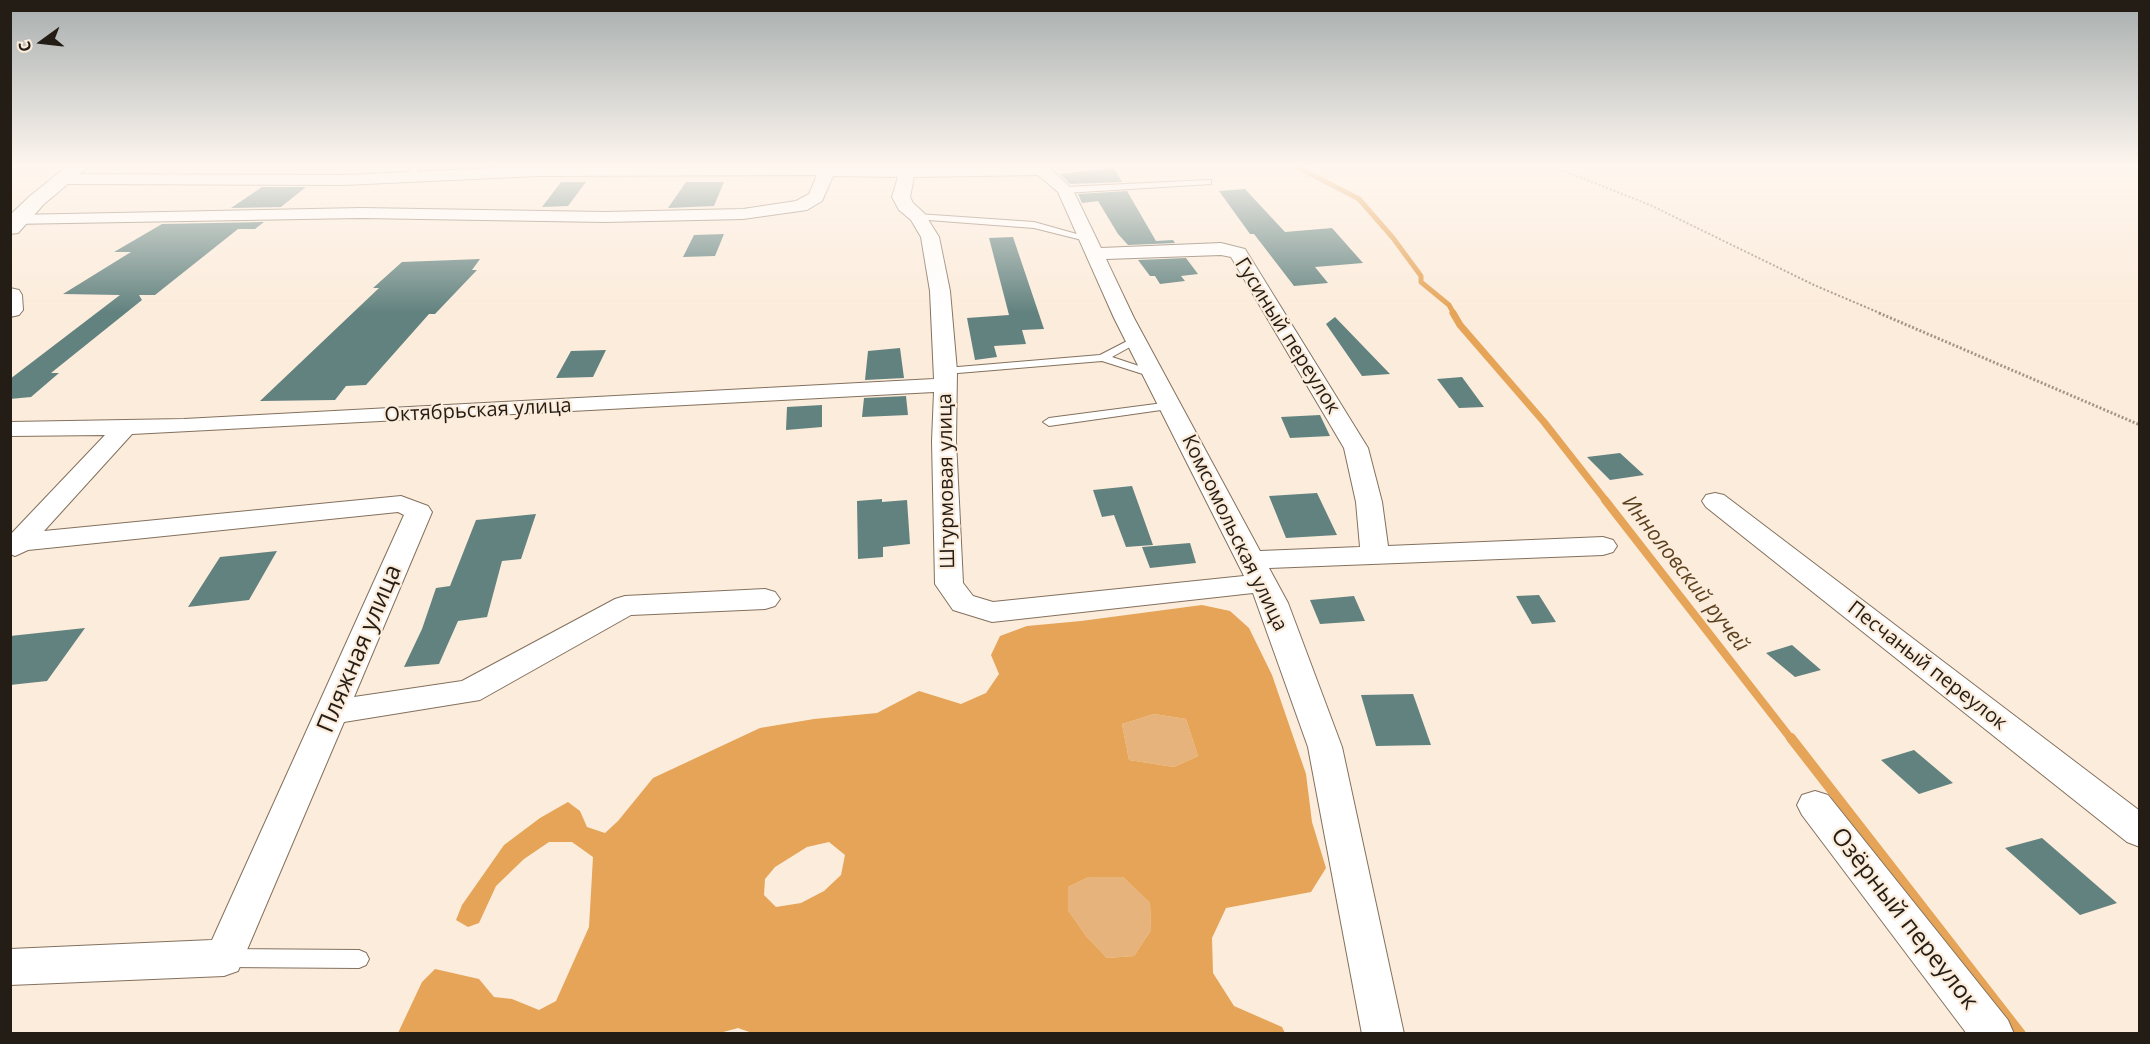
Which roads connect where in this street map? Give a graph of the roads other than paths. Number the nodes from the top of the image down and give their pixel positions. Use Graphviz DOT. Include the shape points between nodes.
graph roads {
  1 [pos="267,216"];
  2 [pos="523,216"];
  3 [pos="664,216"];
  4 [pos="1076,216"];
  5 [pos="918,217"];
  6 [pos="13,224"];
  7 [pos="1090,246"];
  8 [pos="10,295"];
  9 [pos="10,310"];
  10 [pos="1135,340"];
  11 [pos="1103,358"];
  12 [pos="1153,374"];
  13 [pos="945,378"];
  14 [pos="1171,406"];
  15 [pos="1049,422"];
  16 [pos="126,426"];
  17 [pos="10,429"];
  18 [pos="1715,501"];
  19 [pos="1603,546"];
  20 [pos="16,547"];
  21 [pos="1375,555"];
  22 [pos="1257,572"];
  23 [pos="765,599"];
  24 [pos="333,712"];
  25 [pos="1815,805"];
  26 [pos="2139,832"];
  27 [pos="224,958"];
  28 [pos="358,959"];
  29 [pos="10,967"];
  30 [pos="1383,1034"];
  31 [pos="1993,1034"];
  1 -- 6 [label="street"];
  2 -- 3 [label="street"];
  4 -- 7 [label="street, Комсомольская улица"];
  5 -- 7 [label="lane" via="1034,225"];
  5 -- 13 [label="street, Штурмовая улица" via="930,237 938,280"];
  7 -- 10 [label="street, Комсомольская улица"];
  7 -- 21 [label="street, Гусиный переулок" via="1221,249 1238,253 1356,448 1369,502"];
  8 -- 9 [label="main road"];
  10 -- 11 [label="lane"];
  10 -- 12 [label="street, Комсомольская улица"];
  11 -- 12 [label="lane"];
  11 -- 13 [label="lane"];
  12 -- 14 [label="street, Комсомольская улица"];
  13 -- 16 [label="street, Октябрьская улица" via="184,426"];
  13 -- 22 [label="street, Штурмовая улица" via="949,584 963,603 992,612"];
  14 -- 15 [label="lane"];
  14 -- 22 [label="street, Комсомольская улица"];
  16 -- 17 [label="street, Октябрьская улица"];
  16 -- 20 [label="street"];
  18 -- 26 [label="street, Песчаный переулок"];
  19 -- 21 [label="street, Штурмовая улица"];
  20 -- 24 [label="street, Пляжная улица" via="401,504 419,512"];
  21 -- 22 [label="street, Штурмовая улица"];
  22 -- 30 [label="street, Комсомольская улица" via="1273,603 1324,747"];
  23 -- 24 [label="street" via="625,606 469,692"];
  24 -- 27 [label="street, Пляжная улица"];
  25 -- 31 [label="street, Озёрный переулок"];
  27 -- 28 [label="lane"];
  27 -- 29 [label="street"];
}
